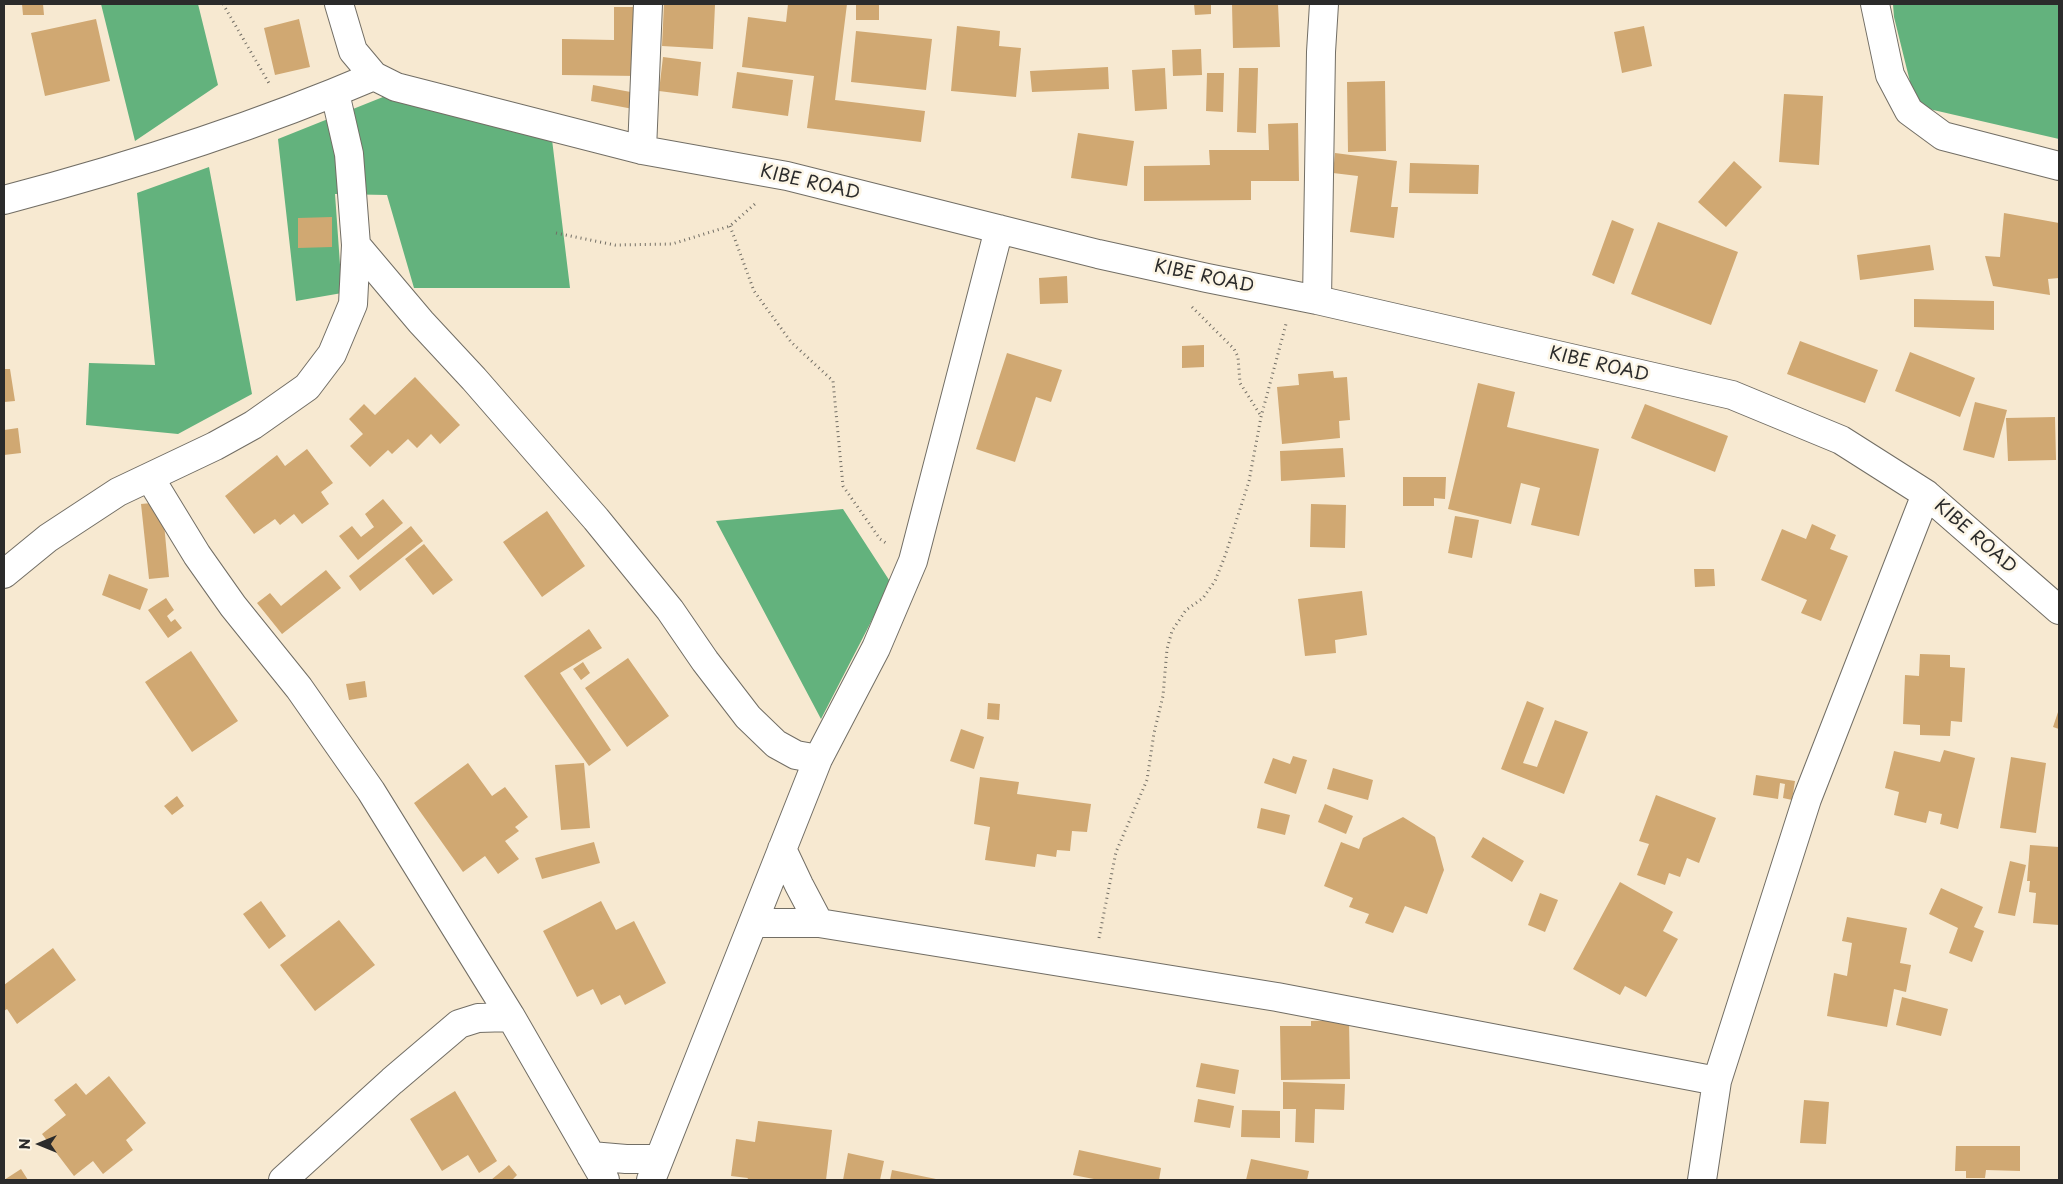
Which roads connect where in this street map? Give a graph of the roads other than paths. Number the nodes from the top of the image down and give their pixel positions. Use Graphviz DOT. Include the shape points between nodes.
graph roads {
  1 [pos="339,4"];
  2 [pos="648,4"];
  3 [pos="1324,4"];
  4 [pos="1875,4"];
  5 [pos="374,76"];
  6 [pos="335,93"];
  7 [pos="642,150"];
  8 [pos="2059,166"];
  9 [pos="4,200"];
  10 [pos="999,229"];
  11 [pos="356,245"];
  12 [pos="1305,298"];
  13 [pos="150,478"];
  14 [pos="1926,494"];
  15 [pos="4,574"];
  16 [pos="2059,610"];
  17 [pos="818,759"];
  18 [pos="782,848"];
  19 [pos="753,923"];
  20 [pos="819,923"];
  21 [pos="511,1017"];
  22 [pos="1717,1081"];
  23 [pos="591,1156"];
  24 [pos="655,1170"];
  25 [pos="283,1180"];
  26 [pos="605,1180"];
  27 [pos="1702,1180"];
  1 -- 5 [label="street, KIBE ROAD" via="353,51"];
  2 -- 7 [label="street"];
  3 -- 12 [label="street"];
  4 -- 8 [label="street" via="1890,75 1909,111 1943,136"];
  5 -- 6 [label="street"];
  5 -- 7 [label="street, KIBE ROAD" via="396,87"];
  6 -- 9 [label="street" via="137,162"];
  6 -- 11 [label="street" via="349,154"];
  7 -- 10 [label="street, KIBE ROAD" via="787,176"];
  10 -- 12 [label="street, KIBE ROAD" via="1146,265"];
  10 -- 17 [label="street" via="913,561 876,648"];
  11 -- 13 [label="street" via="353,304 332,354 307,387 253,425"];
  11 -- 17 [label="street" via="420,322 596,518 670,610 704,661 748,717 776,744 796,755"];
  12 -- 14 [label="street, KIBE ROAD" via="1732,395 1841,440"];
  13 -- 15 [label="street" via="118,492 48,538"];
  13 -- 21 [label="street" via="233,606 299,688 371,791"];
  14 -- 16 [label="street, KIBE ROAD"];
  14 -- 22 [label="street" via="1807,799"];
  17 -- 18 [label="street"];
  18 -- 19 [label="street"];
  18 -- 20 [label="street"];
  19 -- 20 [label="street"];
  19 -- 24 [label="street"];
  20 -- 22 [label="street" via="1286,999"];
  21 -- 23 [label="street"];
  21 -- 25 [label="street" via="478,1018 459,1024"];
  22 -- 27 [label="street"];
  23 -- 24 [label="street" via="626,1159"];
  23 -- 26 [label="street"];
}
